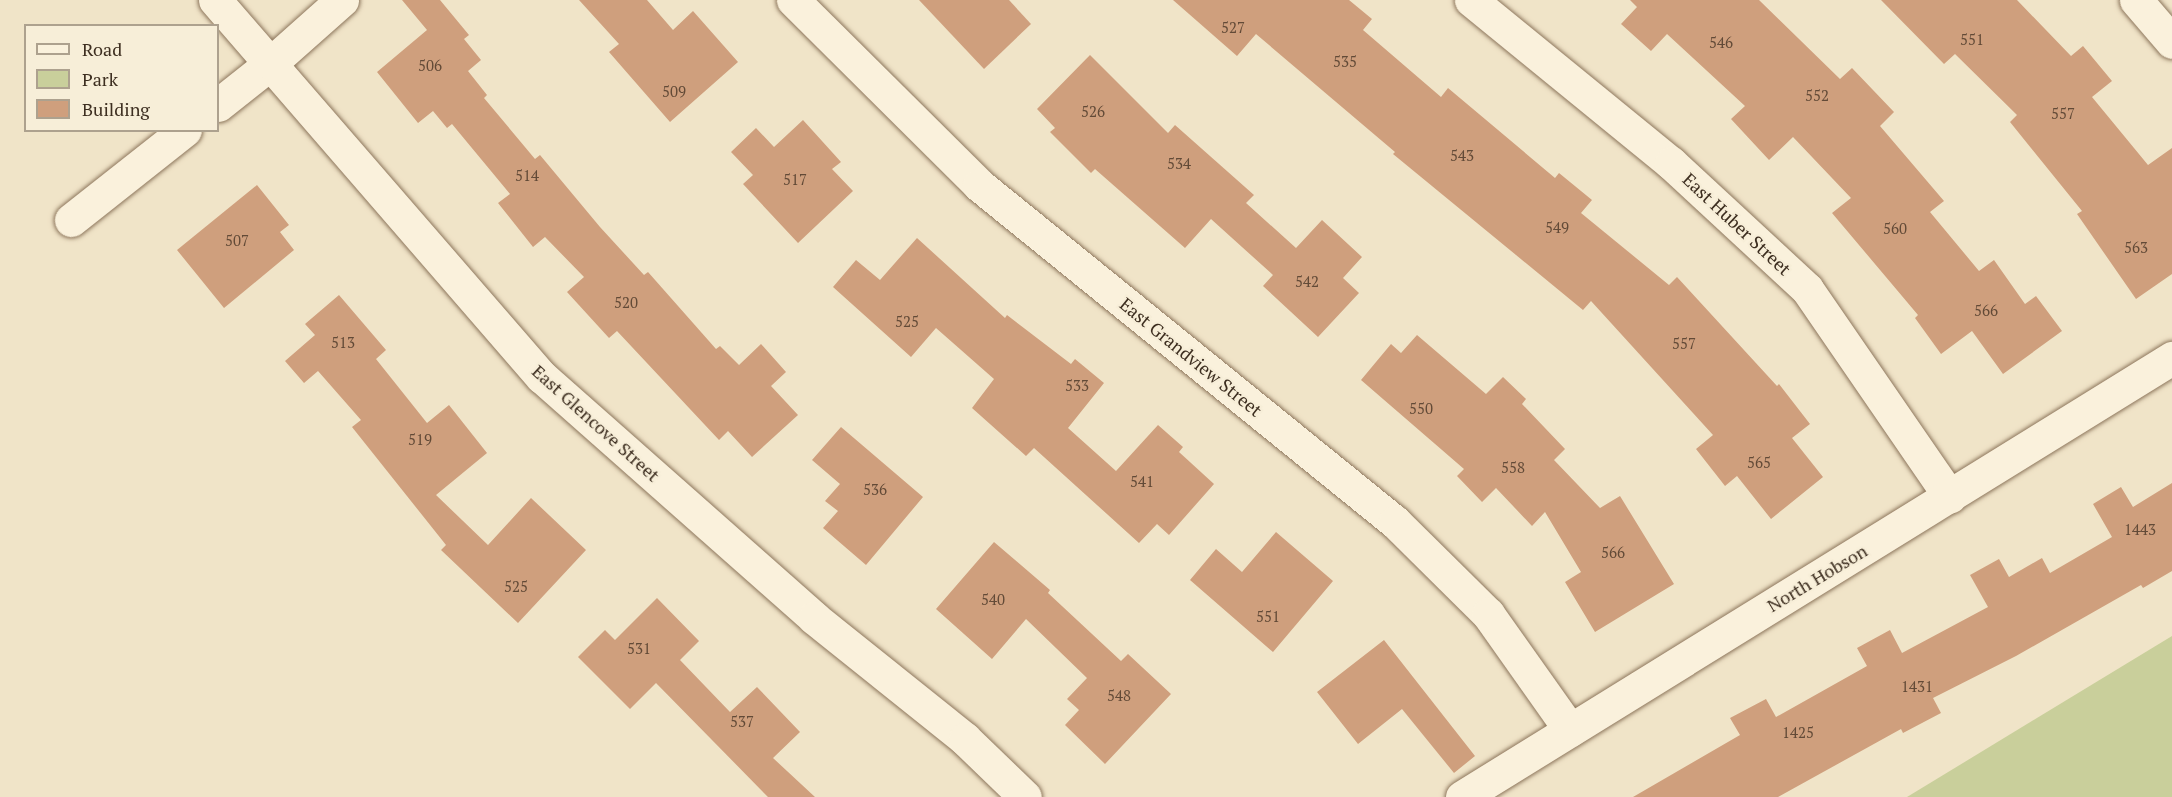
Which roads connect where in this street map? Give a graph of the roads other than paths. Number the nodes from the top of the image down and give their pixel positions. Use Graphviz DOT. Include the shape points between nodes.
graph roads {
  1 [pos="215,0"];
  2 [pos="342,0"];
  3 [pos="793,0"];
  4 [pos="1471,0"];
  5 [pos="2136,0"];
  6 [pos="2172,42"];
  7 [pos="271,63"];
  8 [pos="219,104"];
  9 [pos="182,132"];
  10 [pos="71,220"];
  11 [pos="2172,358"];
  12 [pos="1950,497"];
  13 [pos="1570,730"];
  14 [pos="1025,797"];
  15 [pos="1462,797"];
  1 -- 7 [label="street, East Glencove Street"];
  2 -- 7 [label="street"];
  3 -- 13 [label="street, East Grandview Street" via="979,185 1395,522 1488,614"];
  4 -- 12 [label="street, East Huber Street" via="1671,163 1806,289"];
  5 -- 6 [label="street"];
  7 -- 8 [label="street"];
  7 -- 14 [label="street, East Glencove Street" via="542,377 814,618 965,739"];
  9 -- 10 [label="street"];
  11 -- 12 [label="street, North Hobson"];
  12 -- 13 [label="street, North Hobson"];
  13 -- 15 [label="street, North Hobson"];
}
